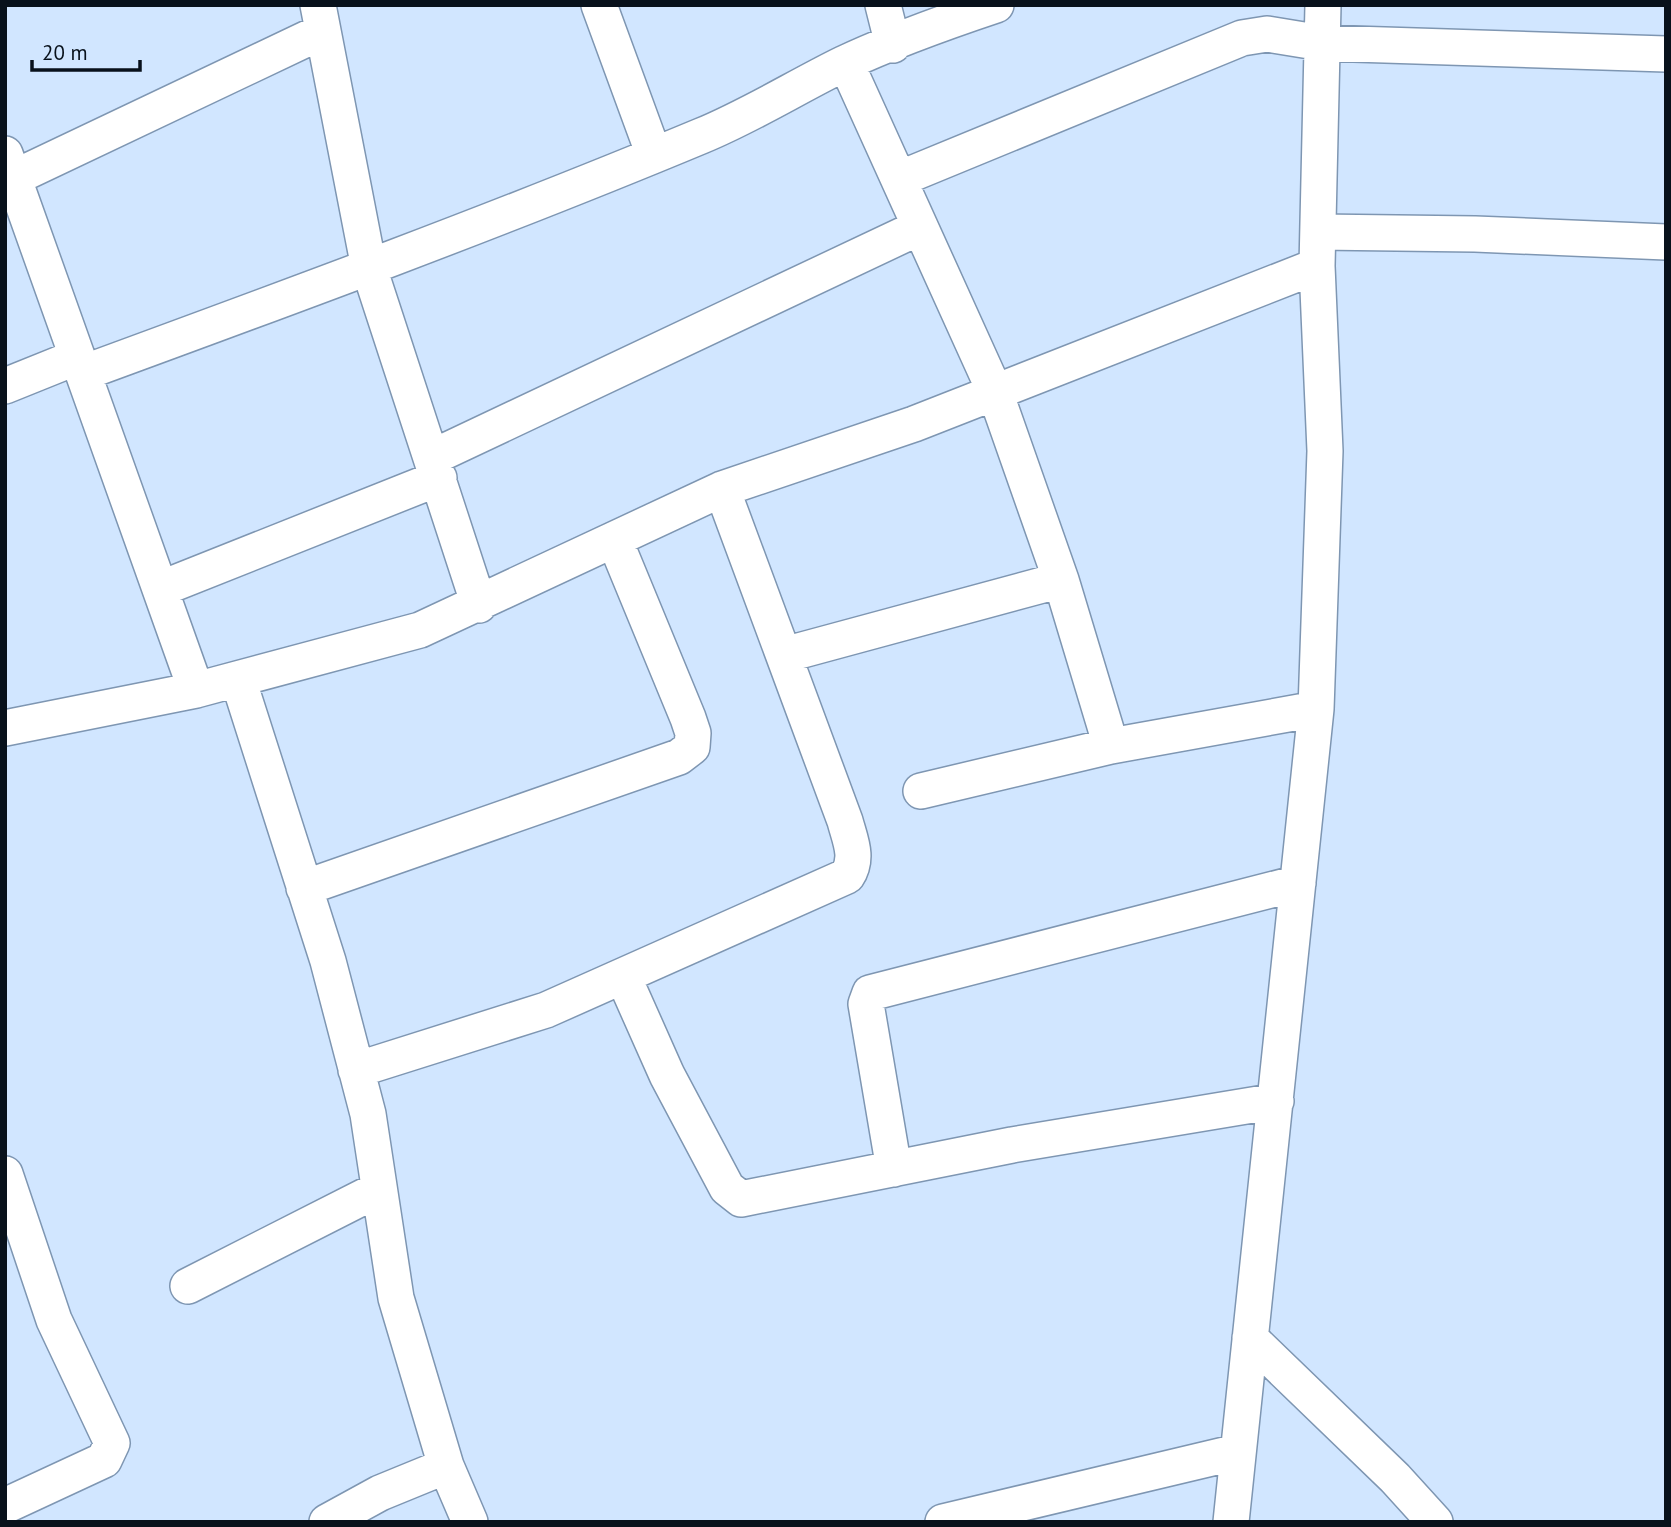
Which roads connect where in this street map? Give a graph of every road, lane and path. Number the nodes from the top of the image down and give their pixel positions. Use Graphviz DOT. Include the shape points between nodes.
graph roads {
  1 [pos="599,5"];
  2 [pos="883,5"];
  3 [pos="996,5"];
  4 [pos="1323,5"];
  5 [pos="321,18"];
  6 [pos="1322,43"];
  7 [pos="893,45"];
  8 [pos="1666,54"];
  9 [pos="846,63"];
  10 [pos="654,155"];
  11 [pos="8,172"];
  12 [pos="899,179"];
  13 [pos="920,228"];
  14 [pos="1318,232"];
  15 [pos="1666,242"];
  16 [pos="1317,266"];
  17 [pos="369,268"];
  18 [pos="80,365"];
  19 [pos="5,386"];
  20 [pos="995,392"];
  21 [pos="436,467"];
  22 [pos="722,489"];
  23 [pos="615,541"];
  24 [pos="1061,580"];
  25 [pos="160,589"];
  26 [pos="479,605"];
  27 [pos="784,655"];
  28 [pos="238,679"];
  29 [pos="196,690"];
  30 [pos="1316,709"];
  31 [pos="7,720"];
  32 [pos="1111,746"];
  33 [pos="921,791"];
  34 [pos="1298,883"];
  35 [pos="304,888"];
  36 [pos="623,976"];
  37 [pos="356,1070"];
  38 [pos="1276,1101"];
  39 [pos="894,1169"];
  40 [pos="5,1174"];
  41 [pos="379,1189"];
  42 [pos="188,1286"];
  43 [pos="1250,1338"];
  44 [pos="1237,1452"];
  45 [pos="446,1466"];
  46 [pos="5,1506"];
  47 [pos="327,1522"];
  48 [pos="470,1522"];
  49 [pos="943,1522"];
  50 [pos="1231,1522"];
  51 [pos="1435,1522"];
  1 -- 10 [label="street"];
  2 -- 7 [label="street"];
  3 -- 7 [label="street"];
  4 -- 6 [label="street"];
  5 -- 11 [label="street"];
  5 -- 17 [label="street"];
  6 -- 8 [label="street"];
  6 -- 12 [label="street" via="1266,34 1242,38"];
  6 -- 14 [label="street"];
  7 -- 9 [label="street"];
  9 -- 10 [label="street" via="705,135"];
  9 -- 12 [label="street"];
  10 -- 17 [label="street"];
  11 -- 18 [label="street"];
  12 -- 13 [label="street"];
  13 -- 20 [label="street"];
  13 -- 21 [label="street"];
  14 -- 15 [label="street"];
  14 -- 16 [label="street"];
  16 -- 20 [label="street"];
  16 -- 30 [label="street" via="1325,451"];
  17 -- 18 [label="street"];
  17 -- 21 [label="street"];
  18 -- 19 [label="street"];
  18 -- 25 [label="street"];
  20 -- 22 [label="street"];
  20 -- 24 [label="street"];
  21 -- 25 [label="street"];
  21 -- 26 [label="street"];
  22 -- 23 [label="street"];
  22 -- 27 [label="street"];
  23 -- 26 [label="street"];
  23 -- 35 [label="street" via="688,718 692,747 679,757"];
  24 -- 27 [label="street"];
  24 -- 32 [label="street"];
  25 -- 29 [label="street"];
  26 -- 28 [label="street" via="421,630"];
  27 -- 36 [label="street" via="845,821 853,866 847,876"];
  28 -- 29 [label="street"];
  28 -- 35 [label="street"];
  29 -- 31 [label="street"];
  30 -- 32 [label="street"];
  30 -- 34 [label="street"];
  32 -- 33 [label="street"];
  34 -- 38 [label="street"];
  34 -- 39 [label="street" via="870,993 866,1003"];
  35 -- 37 [label="street"];
  36 -- 37 [label="street" via="547,1010"];
  36 -- 39 [label="street" via="667,1075 735,1197"];
  37 -- 41 [label="street"];
  38 -- 39 [label="street"];
  38 -- 43 [label="street"];
  40 -- 46 [label="street" via="54,1321 112,1443 104,1461"];
  41 -- 42 [label="street"];
  41 -- 45 [label="street" via="396,1298"];
  43 -- 44 [label="street"];
  43 -- 51 [label="street"];
  44 -- 49 [label="street"];
  44 -- 50 [label="street"];
  45 -- 47 [label="street" via="380,1493"];
  45 -- 48 [label="street"];
}
